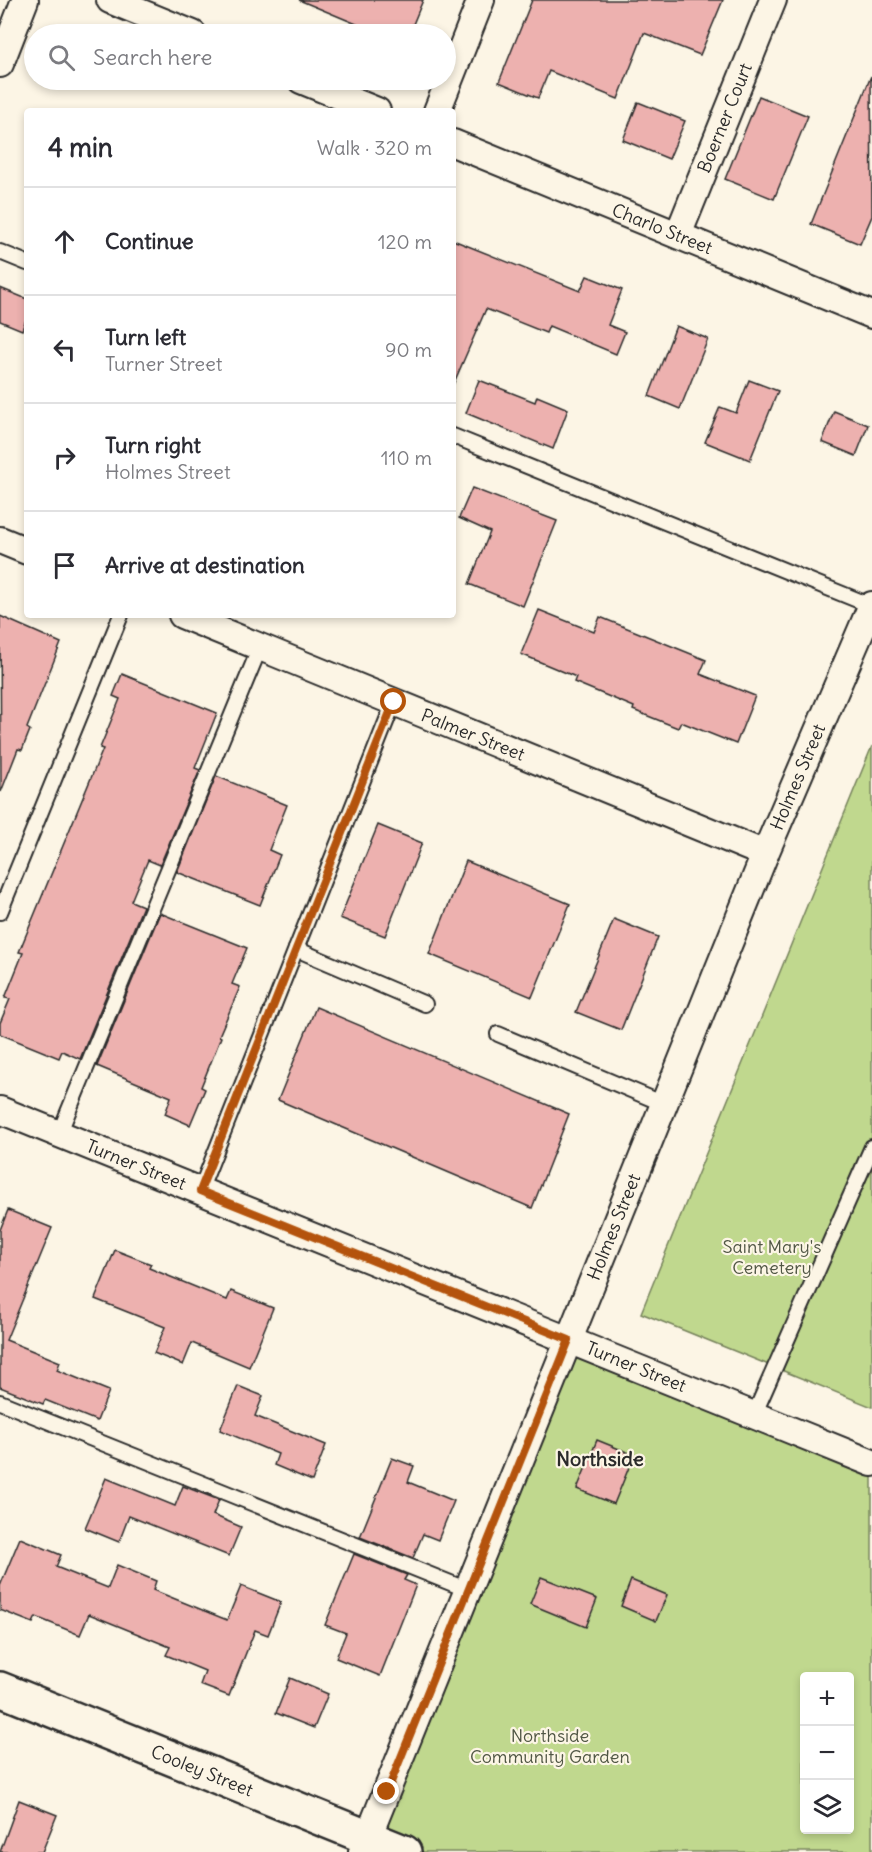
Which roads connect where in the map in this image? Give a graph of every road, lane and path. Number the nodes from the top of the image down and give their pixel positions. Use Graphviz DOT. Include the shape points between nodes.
graph roads {
  1 [pos="25,0"];
  2 [pos="110,0"];
  3 [pos="481,0"];
  4 [pos="773,0"];
  5 [pos="169,24"];
  6 [pos="456,62"];
  7 [pos="0,64"];
  8 [pos="326,90"];
  9 [pos="445,90"];
  10 [pos="370,108"];
  11 [pos="437,108"];
  12 [pos="456,143"];
  13 [pos="678,235"];
  14 [pos="0,252"];
  15 [pos="24,262"];
  16 [pos="870,308"];
  17 [pos="456,437"];
  18 [pos="0,540"];
  19 [pos="24,550"];
  20 [pos="872,605"];
  21 [pos="120,618"];
  22 [pos="189,618"];
  23 [pos="260,647"];
  24 [pos="394,702"];
  25 [pos="765,854"];
  26 [pos="0,912"];
  27 [pos="296,949"];
  28 [pos="425,1004"];
  29 [pos="498,1034"];
  30 [pos="664,1104"];
  31 [pos="0,1110"];
  32 [pos="59,1134"];
  33 [pos="872,1147"];
  34 [pos="200,1191"];
  35 [pos="569,1340"];
  36 [pos="0,1402"];
  37 [pos="754,1415"];
  38 [pos="872,1463"];
  39 [pos="468,1590"];
  40 [pos="0,1689"];
  41 [pos="365,1845"];
  42 [pos="405,1852"];
  1 -- 7 [label="street"];
  2 -- 5 [label="street"];
  3 -- 6 [label="street"];
  4 -- 13 [label="street, Boerner Court"];
  8 -- 10 [label="street"];
  9 -- 11 [label="street"];
  12 -- 13 [label="street, Charlo Street"];
  13 -- 16 [label="street, Charlo Street"];
  14 -- 15 [label="lane"];
  17 -- 20 [label="lane"];
  18 -- 19 [label="street"];
  20 -- 25 [label="street, Holmes Street"];
  21 -- 26 [label="lane"];
  22 -- 23 [label="street, Palmer Street"];
  23 -- 24 [label="street, Palmer Street"];
  23 -- 32 [label="lane"];
  24 -- 25 [label="street, Palmer Street"];
  24 -- 27 [label="lane"];
  25 -- 30 [label="street, Holmes Street"];
  27 -- 28 [label="lane"];
  27 -- 34 [label="lane"];
  29 -- 30 [label="lane"];
  30 -- 35 [label="street, Holmes Street"];
  31 -- 32 [label="street, Turner Street"];
  32 -- 34 [label="street, Turner Street"];
  33 -- 37 [label="lane"];
  34 -- 35 [label="street, Turner Street"];
  35 -- 37 [label="street, Turner Street"];
  35 -- 39 [label="street, Holmes Street"];
  36 -- 39 [label="lane"];
  37 -- 38 [label="street, Turner Street"];
  39 -- 41 [label="street, Holmes Street"];
  40 -- 41 [label="street, Cooley Street"];
  41 -- 42 [label="street, Cooley Street"];
}
